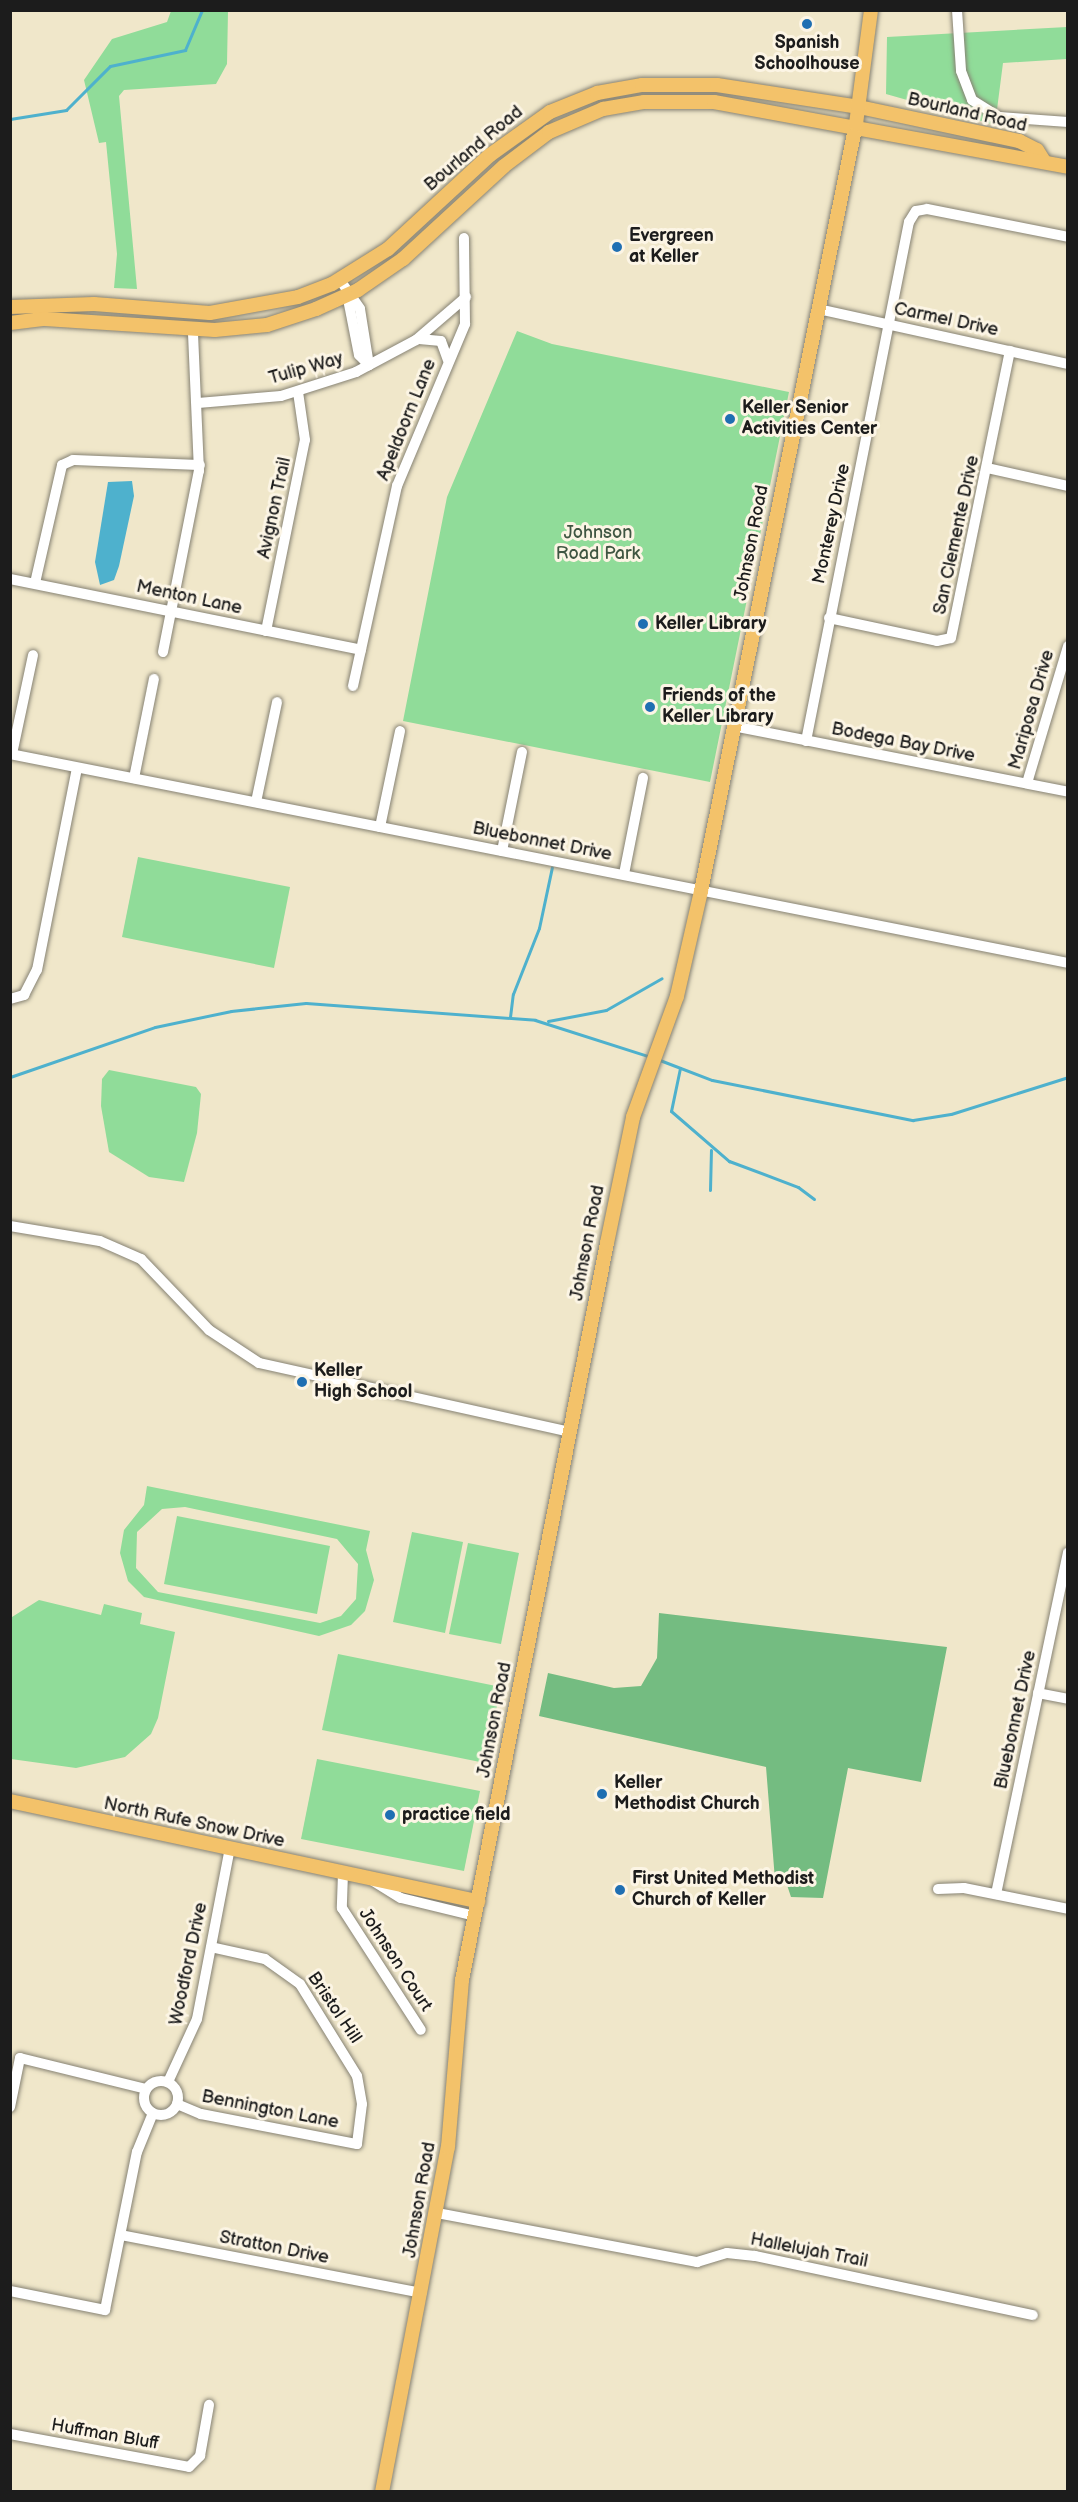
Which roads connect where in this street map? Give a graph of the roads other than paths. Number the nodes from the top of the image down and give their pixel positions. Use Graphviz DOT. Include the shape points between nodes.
graph roads {
  1 [pos="871,10"];
  2 [pos="957,10"];
  3 [pos="642,85"];
  4 [pos="644,102"];
  5 [pos="859,107"];
  6 [pos="1068,122"];
  7 [pos="856,124"];
  8 [pos="1044,161"];
  9 [pos="1068,167"];
  10 [pos="1068,237"];
  11 [pos="464,238"];
  12 [pos="340,280"];
  13 [pos="347,294"];
  14 [pos="466,294"];
  15 [pos="10,307"];
  16 [pos="818,309"];
  17 [pos="10,323"];
  18 [pos="890,325"];
  19 [pos="193,331"];
  20 [pos="416,340"];
  21 [pos="1011,351"];
  22 [pos="1068,364"];
  23 [pos="369,365"];
  24 [pos="446,366"];
  25 [pos="298,392"];
  26 [pos="198,403"];
  27 [pos="200,465"];
  28 [pos="987,468"];
  29 [pos="1068,486"];
  30 [pos="10,579"];
  31 [pos="34,583"];
  32 [pos="171,611"];
  33 [pos="830,618"];
  34 [pos="266,631"];
  35 [pos="1068,646"];
  36 [pos="362,650"];
  37 [pos="163,652"];
  38 [pos="33,655"];
  39 [pos="154,679"];
  40 [pos="353,686"];
  41 [pos="277,702"];
  42 [pos="733,726"];
  43 [pos="400,731"];
  44 [pos="806,741"];
  45 [pos="522,752"];
  46 [pos="11,754"];
  47 [pos="77,768"];
  48 [pos="134,778"];
  49 [pos="643,778"];
  50 [pos="1028,783"];
  51 [pos="1068,792"];
  52 [pos="256,802"];
  53 [pos="380,827"];
  54 [pos="502,851"];
  55 [pos="624,874"];
  56 [pos="701,891"];
  57 [pos="1068,963"];
  58 [pos="10,999"];
  59 [pos="10,1226"];
  60 [pos="570,1432"];
  61 [pos="1068,1552"];
  62 [pos="1038,1693"];
  63 [pos="1068,1699"];
  64 [pos="10,1801"];
  65 [pos="230,1848"];
  66 [pos="343,1873"];
  67 [pos="370,1879"];
  68 [pos="938,1889"];
  69 [pos="996,1894"];
  70 [pos="478,1901"];
  71 [pos="1068,1909"];
  72 [pos="475,1916"];
  73 [pos="211,1947"];
  74 [pos="421,2030"];
  75 [pos="168,2082"];
  76 [pos="146,2089"];
  77 [pos="177,2104"];
  78 [pos="10,2107"];
  79 [pos="153,2113"];
  80 [pos="357,2144"];
  81 [pos="436,2213"];
  82 [pos="121,2235"];
  83 [pos="10,2291"];
  84 [pos="421,2293"];
  85 [pos="1033,2315"];
  86 [pos="209,2405"];
  87 [pos="10,2434"];
  88 [pos="382,2492"];
  1 -- 5 [label="main road, Johnson Road"];
  2 -- 6 [label="street" via="961,71 972,100 999,117"];
  3 -- 4 [label="main road"];
  3 -- 5 [label="main road, Bourland Road" via="717,85"];
  3 -- 12 [label="main road, Bourland Road" via="581,99 532,123 388,249"];
  4 -- 7 [label="main road, Bourland Road" via="714,102"];
  4 -- 13 [label="main road, Bourland Road" via="594,112 549,132 403,259"];
  5 -- 7 [label="main road, Johnson Road"];
  5 -- 8 [label="main road, Bourland Road" via="1019,141 1037,150"];
  7 -- 8 [label="main road, Bourland Road"];
  7 -- 16 [label="main road, Johnson Road"];
  8 -- 9 [label="main road, Bourland Road"];
  10 -- 18 [label="street, Monterey Drive" via="916,211 909,222"];
  11 -- 14 [label="street, Apeldoorn Lane"];
  12 -- 13 [label="street"];
  12 -- 15 [label="main road, Bourland Road" via="263,308 210,313 94,304"];
  13 -- 19 [label="main road, Bourland Road" via="267,325"];
  13 -- 23 [label="street" via="360,309"];
  14 -- 20 [label="street, Tulip Way" via="462,305"];
  14 -- 24 [label="street, Apeldoorn Lane" via="465,324"];
  16 -- 18 [label="street, Carmel Drive"];
  16 -- 42 [label="main road, Johnson Road"];
  17 -- 19 [label="main road, Bourland Road" via="45,319"];
  18 -- 21 [label="street, Carmel Drive"];
  18 -- 33 [label="street, Monterey Drive"];
  19 -- 26 [label="street"];
  20 -- 23 [label="street, Tulip Way"];
  20 -- 24 [label="street" via="441,341 448,352"];
  21 -- 22 [label="street, Carmel Drive"];
  21 -- 28 [label="street, San Clemente Drive"];
  23 -- 25 [label="street, Tulip Way"];
  24 -- 36 [label="street, Apeldoorn Lane" via="397,486"];
  25 -- 26 [label="street, Tulip Way"];
  25 -- 34 [label="street, Avignon Trail" via="305,440"];
  26 -- 27 [label="street"];
  27 -- 31 [label="street" via="73,460 56,475"];
  27 -- 32 [label="street"];
  28 -- 29 [label="street"];
  28 -- 33 [label="street, San Clemente Drive" via="951,638 936,641"];
  30 -- 31 [label="street, Menton Lane"];
  31 -- 32 [label="street, Menton Lane"];
  32 -- 34 [label="street, Menton Lane"];
  32 -- 37 [label="street"];
  33 -- 44 [label="street, Monterey Drive"];
  34 -- 36 [label="street, Menton Lane"];
  35 -- 50 [label="street, Mariposa Drive"];
  36 -- 40 [label="street, Apeldoorn Lane"];
  38 -- 46 [label="street"];
  39 -- 48 [label="street"];
  41 -- 52 [label="street"];
  42 -- 44 [label="street, Bodega Bay Drive"];
  42 -- 56 [label="main road, Johnson Road"];
  43 -- 53 [label="street"];
  44 -- 50 [label="street, Bodega Bay Drive"];
  45 -- 54 [label="street"];
  46 -- 47 [label="street, Bluebonnet Drive"];
  47 -- 48 [label="street, Bluebonnet Drive"];
  47 -- 58 [label="street" via="37,970 24,995"];
  48 -- 52 [label="street, Bluebonnet Drive"];
  49 -- 55 [label="street"];
  50 -- 51 [label="street, Bodega Bay Drive"];
  52 -- 53 [label="street, Bluebonnet Drive"];
  53 -- 54 [label="street, Bluebonnet Drive"];
  54 -- 55 [label="street, Bluebonnet Drive"];
  55 -- 56 [label="street, Bluebonnet Drive"];
  56 -- 57 [label="street, Bluebonnet Drive"];
  56 -- 60 [label="main road, Johnson Road" via="663,1040 633,1117"];
  59 -- 60 [label="street" via="100,1241 141,1259 209,1330 243,1356 272,1368"];
  60 -- 70 [label="main road, Johnson Road"];
  61 -- 62 [label="street, Bluebonnet Drive"];
  62 -- 63 [label="street"];
  62 -- 69 [label="street, Bluebonnet Drive"];
  64 -- 65 [label="main road, North Rufe Snow Drive"];
  65 -- 66 [label="main road, North Rufe Snow Drive"];
  65 -- 73 [label="street, Woodford Drive"];
  66 -- 67 [label="main road, North Rufe Snow Drive"];
  66 -- 74 [label="street, Johnson Court" via="342,1908"];
  67 -- 70 [label="main road, North Rufe Snow Drive"];
  67 -- 72 [label="street, North Rufe Snow Drive" via="401,1898"];
  68 -- 69 [label="street"];
  69 -- 71 [label="street"];
  70 -- 72 [label="main road, Johnson Road"];
  72 -- 81 [label="main road, Johnson Road" via="459,2007 453,2113"];
  73 -- 75 [label="street, Woodford Drive" via="197,2019"];
  73 -- 80 [label="street, Bristol Hill" via="265,1959 300,1984 357,2076 362,2104"];
  75 -- 76 [label="street"];
  75 -- 77 [label="street" via="176,2089"];
  76 -- 78 [label="street" via="21,2058"];
  76 -- 79 [label="street" via="144,2102"];
  77 -- 79 [label="street" via="169,2113"];
  77 -- 80 [label="street, Bennington Lane" via="201,2114"];
  79 -- 82 [label="street" via="140,2143"];
  81 -- 84 [label="main road, Johnson Road"];
  81 -- 85 [label="street, Hallelujah Trail" via="697,2262 727,2253 755,2256"];
  82 -- 83 [label="street" via="105,2310"];
  82 -- 84 [label="street, Stratton Drive"];
  84 -- 88 [label="main road, Johnson Road"];
  86 -- 87 [label="street, Huffman Bluff" via="194,2465"];
}
